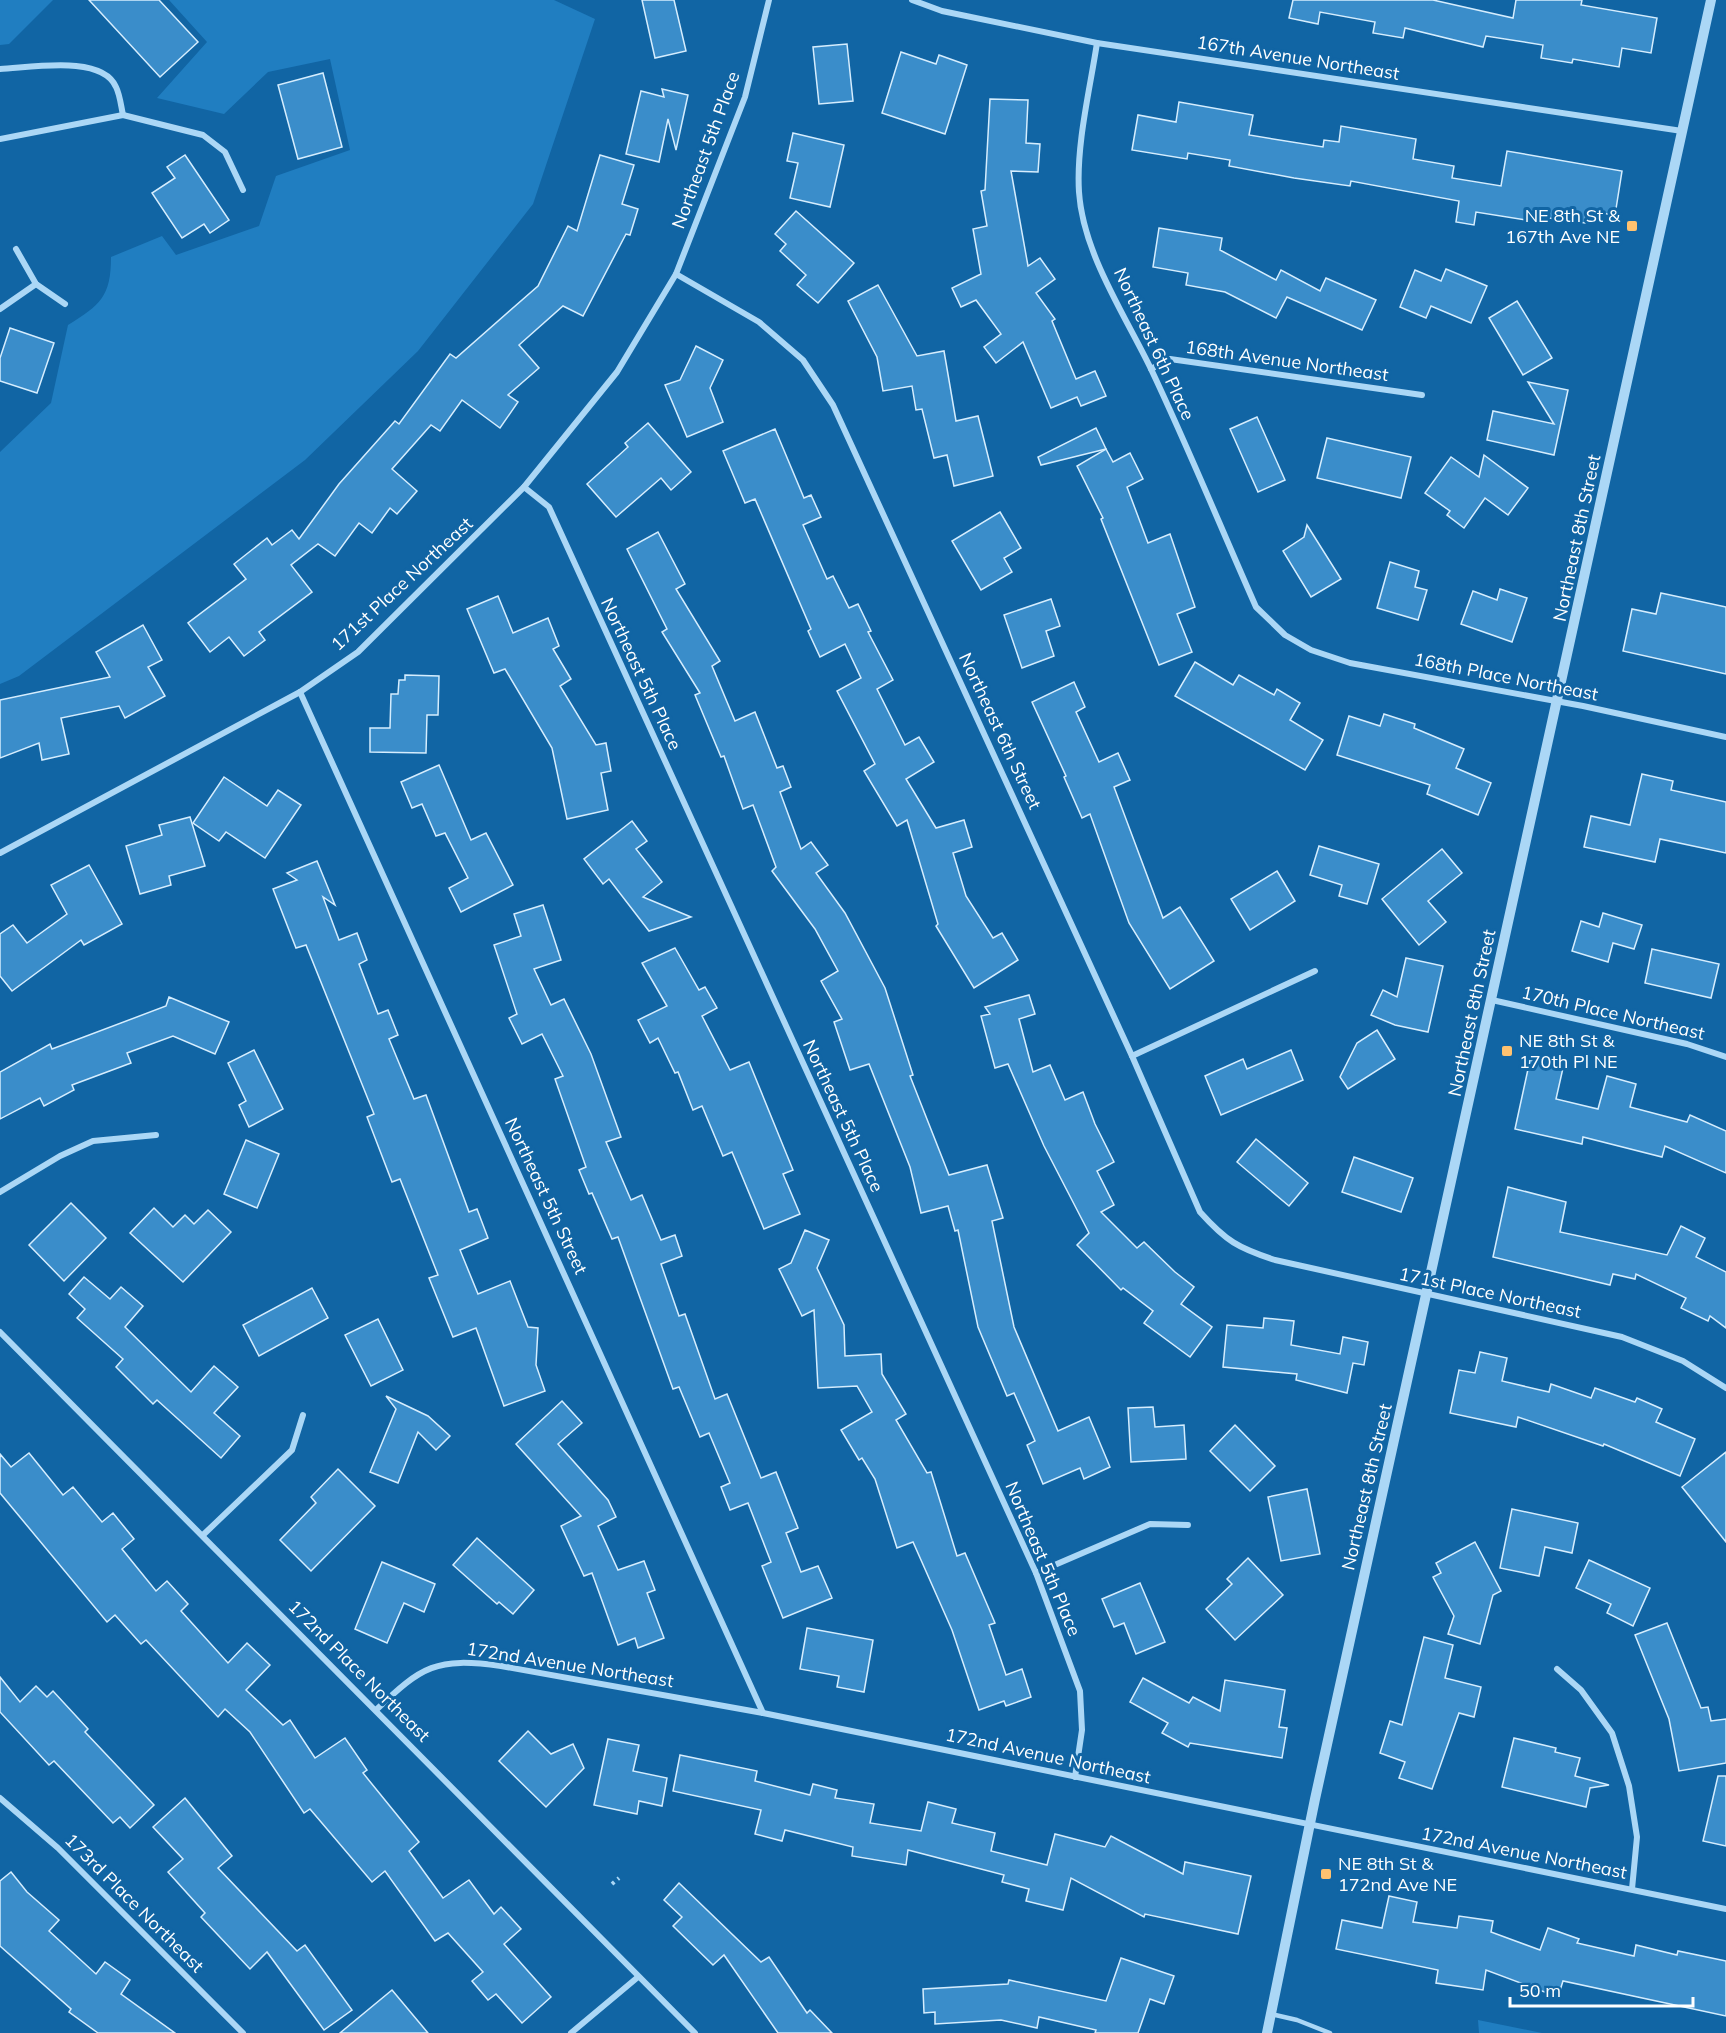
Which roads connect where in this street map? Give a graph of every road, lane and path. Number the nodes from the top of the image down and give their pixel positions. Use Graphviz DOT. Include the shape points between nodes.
graph roads {
  1 [pos="769,0"];
  2 [pos="912,0"];
  3 [pos="1711,0"];
  4 [pos="1097,43"];
  5 [pos="0,69"];
  6 [pos="123,115"];
  7 [pos="1682,131"];
  8 [pos="0,139"];
  9 [pos="243,190"];
  10 [pos="16,249"];
  11 [pos="676,274"];
  12 [pos="36,284"];
  13 [pos="65,304"];
  14 [pos="0,309"];
  15 [pos="1151,369"];
  16 [pos="1422,395"];
  17 [pos="524,487"];
  18 [pos="1285,635"];
  19 [pos="300,692"];
  20 [pos="1558,702"];
  21 [pos="1726,738"];
  22 [pos="0,853"];
  23 [pos="1315,971"];
  24 [pos="1492,1000"];
  25 [pos="1132,1056"];
  26 [pos="1726,1057"];
  27 [pos="156,1135"];
  28 [pos="0,1192"];
  29 [pos="1239,1248"];
  30 [pos="1427,1294"];
  31 [pos="0,1332"];
  32 [pos="1726,1388"];
  33 [pos="303,1415"];
  34 [pos="1188,1525"];
  35 [pos="203,1535"];
  36 [pos="1036,1573"];
  37 [pos="1557,1669"];
  38 [pos="376,1710"];
  39 [pos="763,1713"];
  40 [pos="1074,1777"];
  41 [pos="0,1798"];
  42 [pos="1309,1825"];
  43 [pos="619,1878"];
  44 [pos="612,1884"];
  45 [pos="1632,1889"];
  46 [pos="1726,1909"];
  47 [pos="639,1977"];
  48 [pos="1271,2014"];
  49 [pos="243,2033"];
  50 [pos="571,2033"];
  51 [pos="695,2033"];
  52 [pos="1267,2033"];
  53 [pos="1330,2033"];
  1 -- 11 [label="street, Northeast 5th Place" via="745,97"];
  2 -- 4 [label="street, 167th Avenue Northeast" via="942,11"];
  3 -- 7 [label="street, Northeast 8th Street"];
  4 -- 7 [label="street, 167th Avenue Northeast"];
  4 -- 15 [label="street, Northeast 6th Place" via="1080,159 1079,193 1088,232 1108,285"];
  5 -- 6 [label="street" via="75,65 101,71 116,86"];
  6 -- 8 [label="street"];
  6 -- 9 [label="street" via="203,135 225,152"];
  7 -- 20 [label="street, Northeast 8th Street"];
  10 -- 12 [label="street"];
  11 -- 17 [label="street, 171st Place Northeast" via="617,372"];
  11 -- 25 [label="street, Northeast 6th Street" via="759,321 803,360 833,405"];
  12 -- 13 [label="street"];
  12 -- 14 [label="street"];
  15 -- 16 [label="street, 168th Avenue Northeast" via="1170,359"];
  15 -- 18 [label="street, Northeast 6th Place" via="1256,607"];
  17 -- 19 [label="street, 171st Place Northeast" via="358,652"];
  17 -- 36 [label="street, Northeast 5th Place" via="549,507"];
  18 -- 20 [label="street, 168th Place Northeast" via="1311,650 1350,663"];
  19 -- 22 [label="street, 171st Place Northeast"];
  19 -- 39 [label="street, Northeast 5th Street"];
  20 -- 21 [label="street, 168th Place Northeast"];
  20 -- 24 [label="street, Northeast 8th Street"];
  23 -- 25 [label="street"];
  24 -- 26 [label="street, 170th Place Northeast" via="1688,1044"];
  24 -- 30 [label="street, Northeast 8th Street"];
  25 -- 29 [label="street, Northeast 6th Street" via="1200,1212"];
  27 -- 28 [label="street" via="93,1141"];
  29 -- 30 [label="street, 171st Place Northeast" via="1275,1260"];
  30 -- 32 [label="street, 171st Place Northeast" via="1622,1337 1683,1361"];
  30 -- 42 [label="street, Northeast 8th Street"];
  31 -- 35 [label="street, 172nd Place Northeast"];
  33 -- 35 [label="street" via="292,1450"];
  34 -- 36 [label="street" via="1150,1524"];
  35 -- 38 [label="street, 172nd Place Northeast"];
  36 -- 40 [label="street, Northeast 5th Place" via="1080,1691 1082,1730"];
  37 -- 45 [label="street" via="1581,1690 1612,1733 1629,1786 1637,1837"];
  38 -- 39 [label="street, 172nd Avenue Northeast" via="405,1682 433,1667 462,1661"];
  38 -- 47 [label="street, 172nd Place Northeast"];
  39 -- 40 [label="street, 172nd Avenue Northeast"];
  40 -- 42 [label="street, 172nd Avenue Northeast"];
  41 -- 49 [label="street, 173rd Place Northeast" via="58,1848"];
  42 -- 45 [label="street, 172nd Avenue Northeast"];
  42 -- 48 [label="street, Northeast 8th Street"];
  43 -- 44 [label="path"];
  45 -- 46 [label="street, 172nd Avenue Northeast"];
  47 -- 50 [label="street"];
  47 -- 51 [label="street, 172nd Place Northeast"];
  48 -- 52 [label="street, Northeast 8th Street"];
  48 -- 53 [label="lane"];
}
